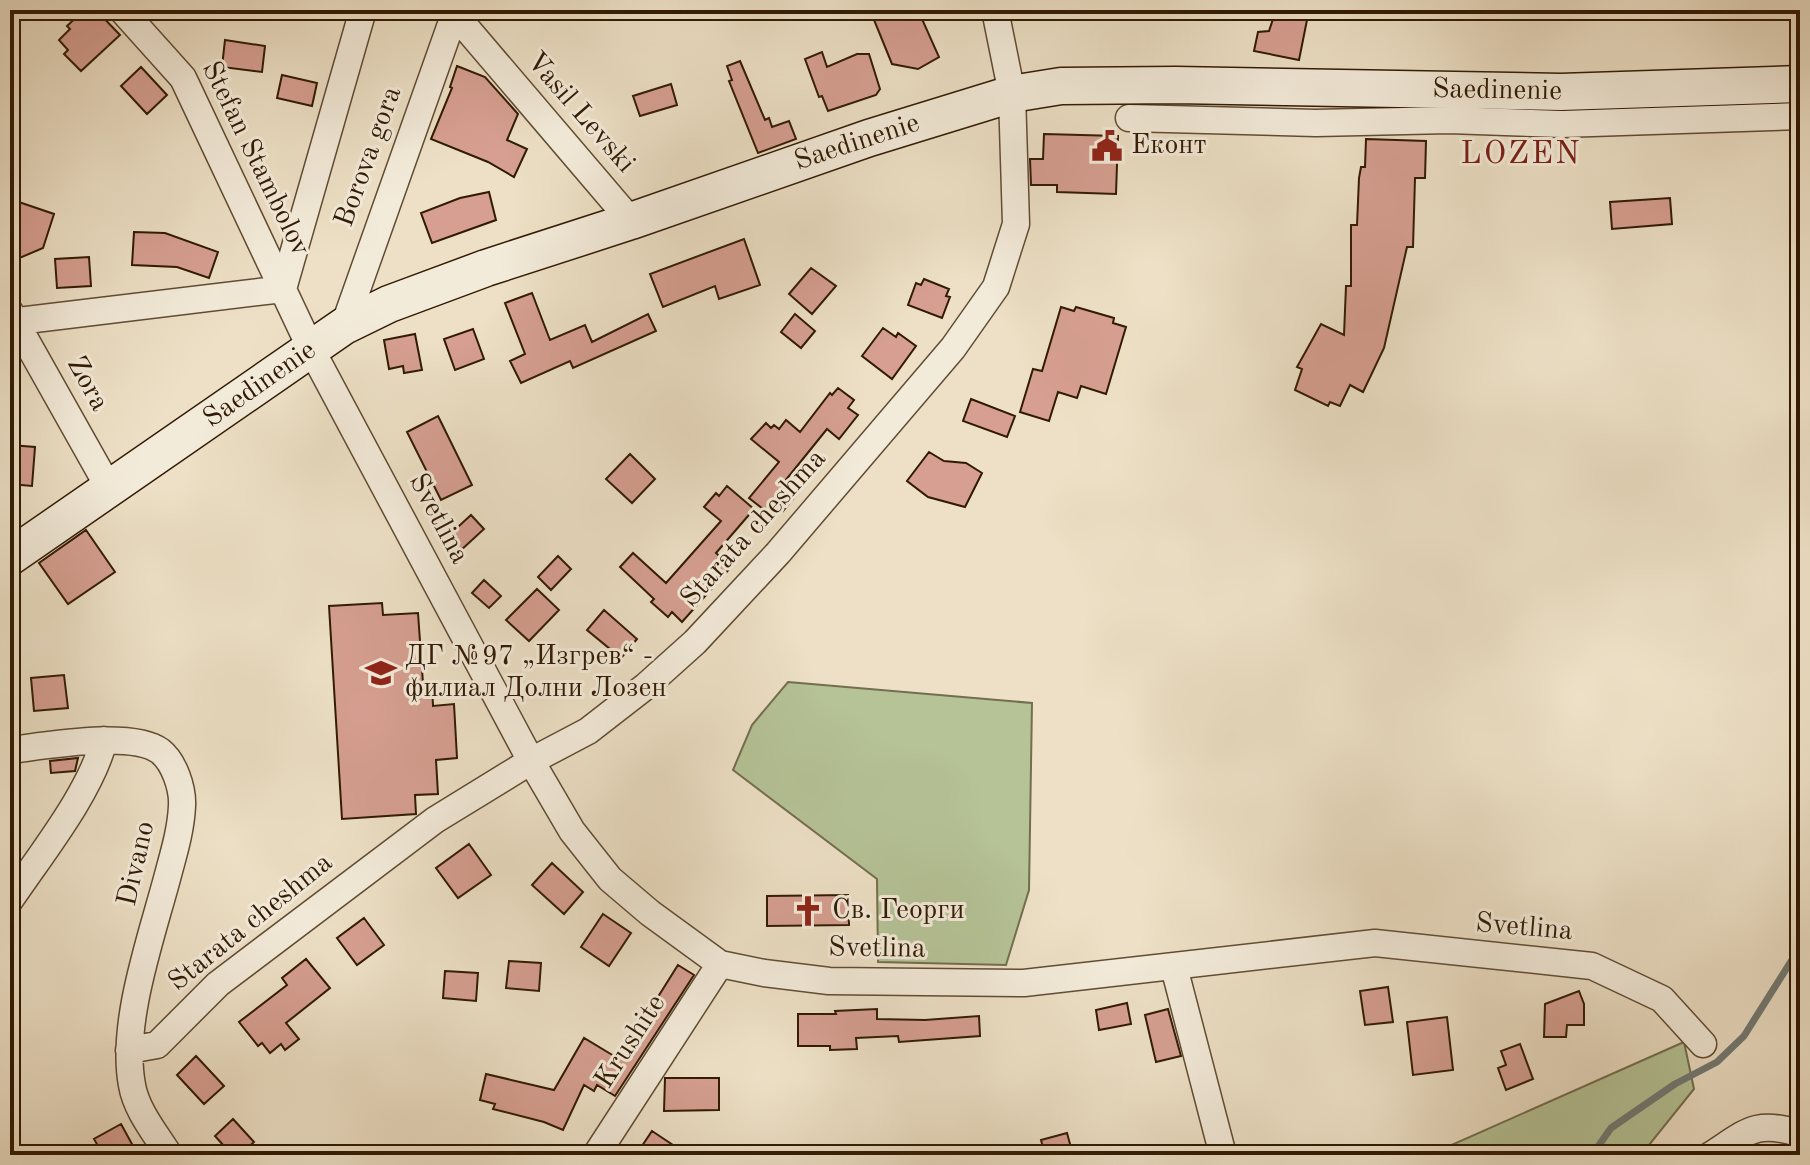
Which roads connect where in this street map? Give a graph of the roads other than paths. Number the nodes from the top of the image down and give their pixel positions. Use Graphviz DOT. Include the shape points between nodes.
graph roads {
  1 [pos="122,10"];
  2 [pos="363,10"];
  3 [pos="995,10"];
  4 [pos="454,12"];
  5 [pos="1800,84"];
  6 [pos="1012,94"];
  7 [pos="1800,116"];
  8 [pos="1129,118"];
  9 [pos="631,221"];
  10 [pos="283,289"];
  11 [pos="12,318"];
  12 [pos="344,326"];
  13 [pos="311,349"];
  14 [pos="109,488"];
  15 [pos="10,557"];
  16 [pos="104,740"];
  17 [pos="10,750"];
  18 [pos="531,761"];
  19 [pos="10,900"];
  20 [pos="720,964"];
  21 [pos="1174,967"];
  22 [pos="1703,1044"];
  23 [pos="129,1050"];
  24 [pos="1800,1134"];
  25 [pos="169,1155"];
  26 [pos="596,1155"];
  27 [pos="1223,1155"];
  28 [pos="1711,1155"];
  1 -- 10 [label="street, Stefan Stambolov" via="183,78"];
  2 -- 10 [label="street, Borova gora"];
  3 -- 6 [label="street, Starata cheshma"];
  4 -- 9 [label="street, Vasil Levski"];
  4 -- 12 [label="street, Borova gora"];
  5 -- 6 [label="street, Saedinenie" via="1561,92 1061,86"];
  6 -- 9 [label="street, Saedinenie"];
  6 -- 18 [label="street, Starata cheshma" via="1016,224 996,287 953,348 695,642 588,731"];
  7 -- 8 [label="street" via="1562,124"];
  9 -- 12 [label="street, Saedinenie" via="486,268"];
  10 -- 11 [label="street"];
  10 -- 13 [label="street, Stefan Stambolov"];
  11 -- 14 [label="street, Zora"];
  12 -- 13 [label="street, Saedinenie"];
  13 -- 14 [label="street, Saedinenie"];
  13 -- 18 [label="street, Svetlina"];
  14 -- 15 [label="street, Saedinenie"];
  16 -- 17 [label="street, Divano"];
  16 -- 19 [label="street" via="85,784"];
  16 -- 23 [label="street, Divano" via="158,749 170,761 182,802"];
  18 -- 20 [label="street, Svetlina" via="572,831 610,879"];
  18 -- 23 [label="street, Starata cheshma" via="435,820 308,914 218,984 157,1045"];
  20 -- 21 [label="street, Svetlina" via="829,981 1024,983"];
  20 -- 26 [label="street, Krushite"];
  21 -- 22 [label="street, Svetlina" via="1375,943 1592,966 1662,999"];
  21 -- 27 [label="street"];
  23 -- 25 [label="street" via="132,1088"];
  24 -- 28 [label="street" via="1766,1126"];
}
